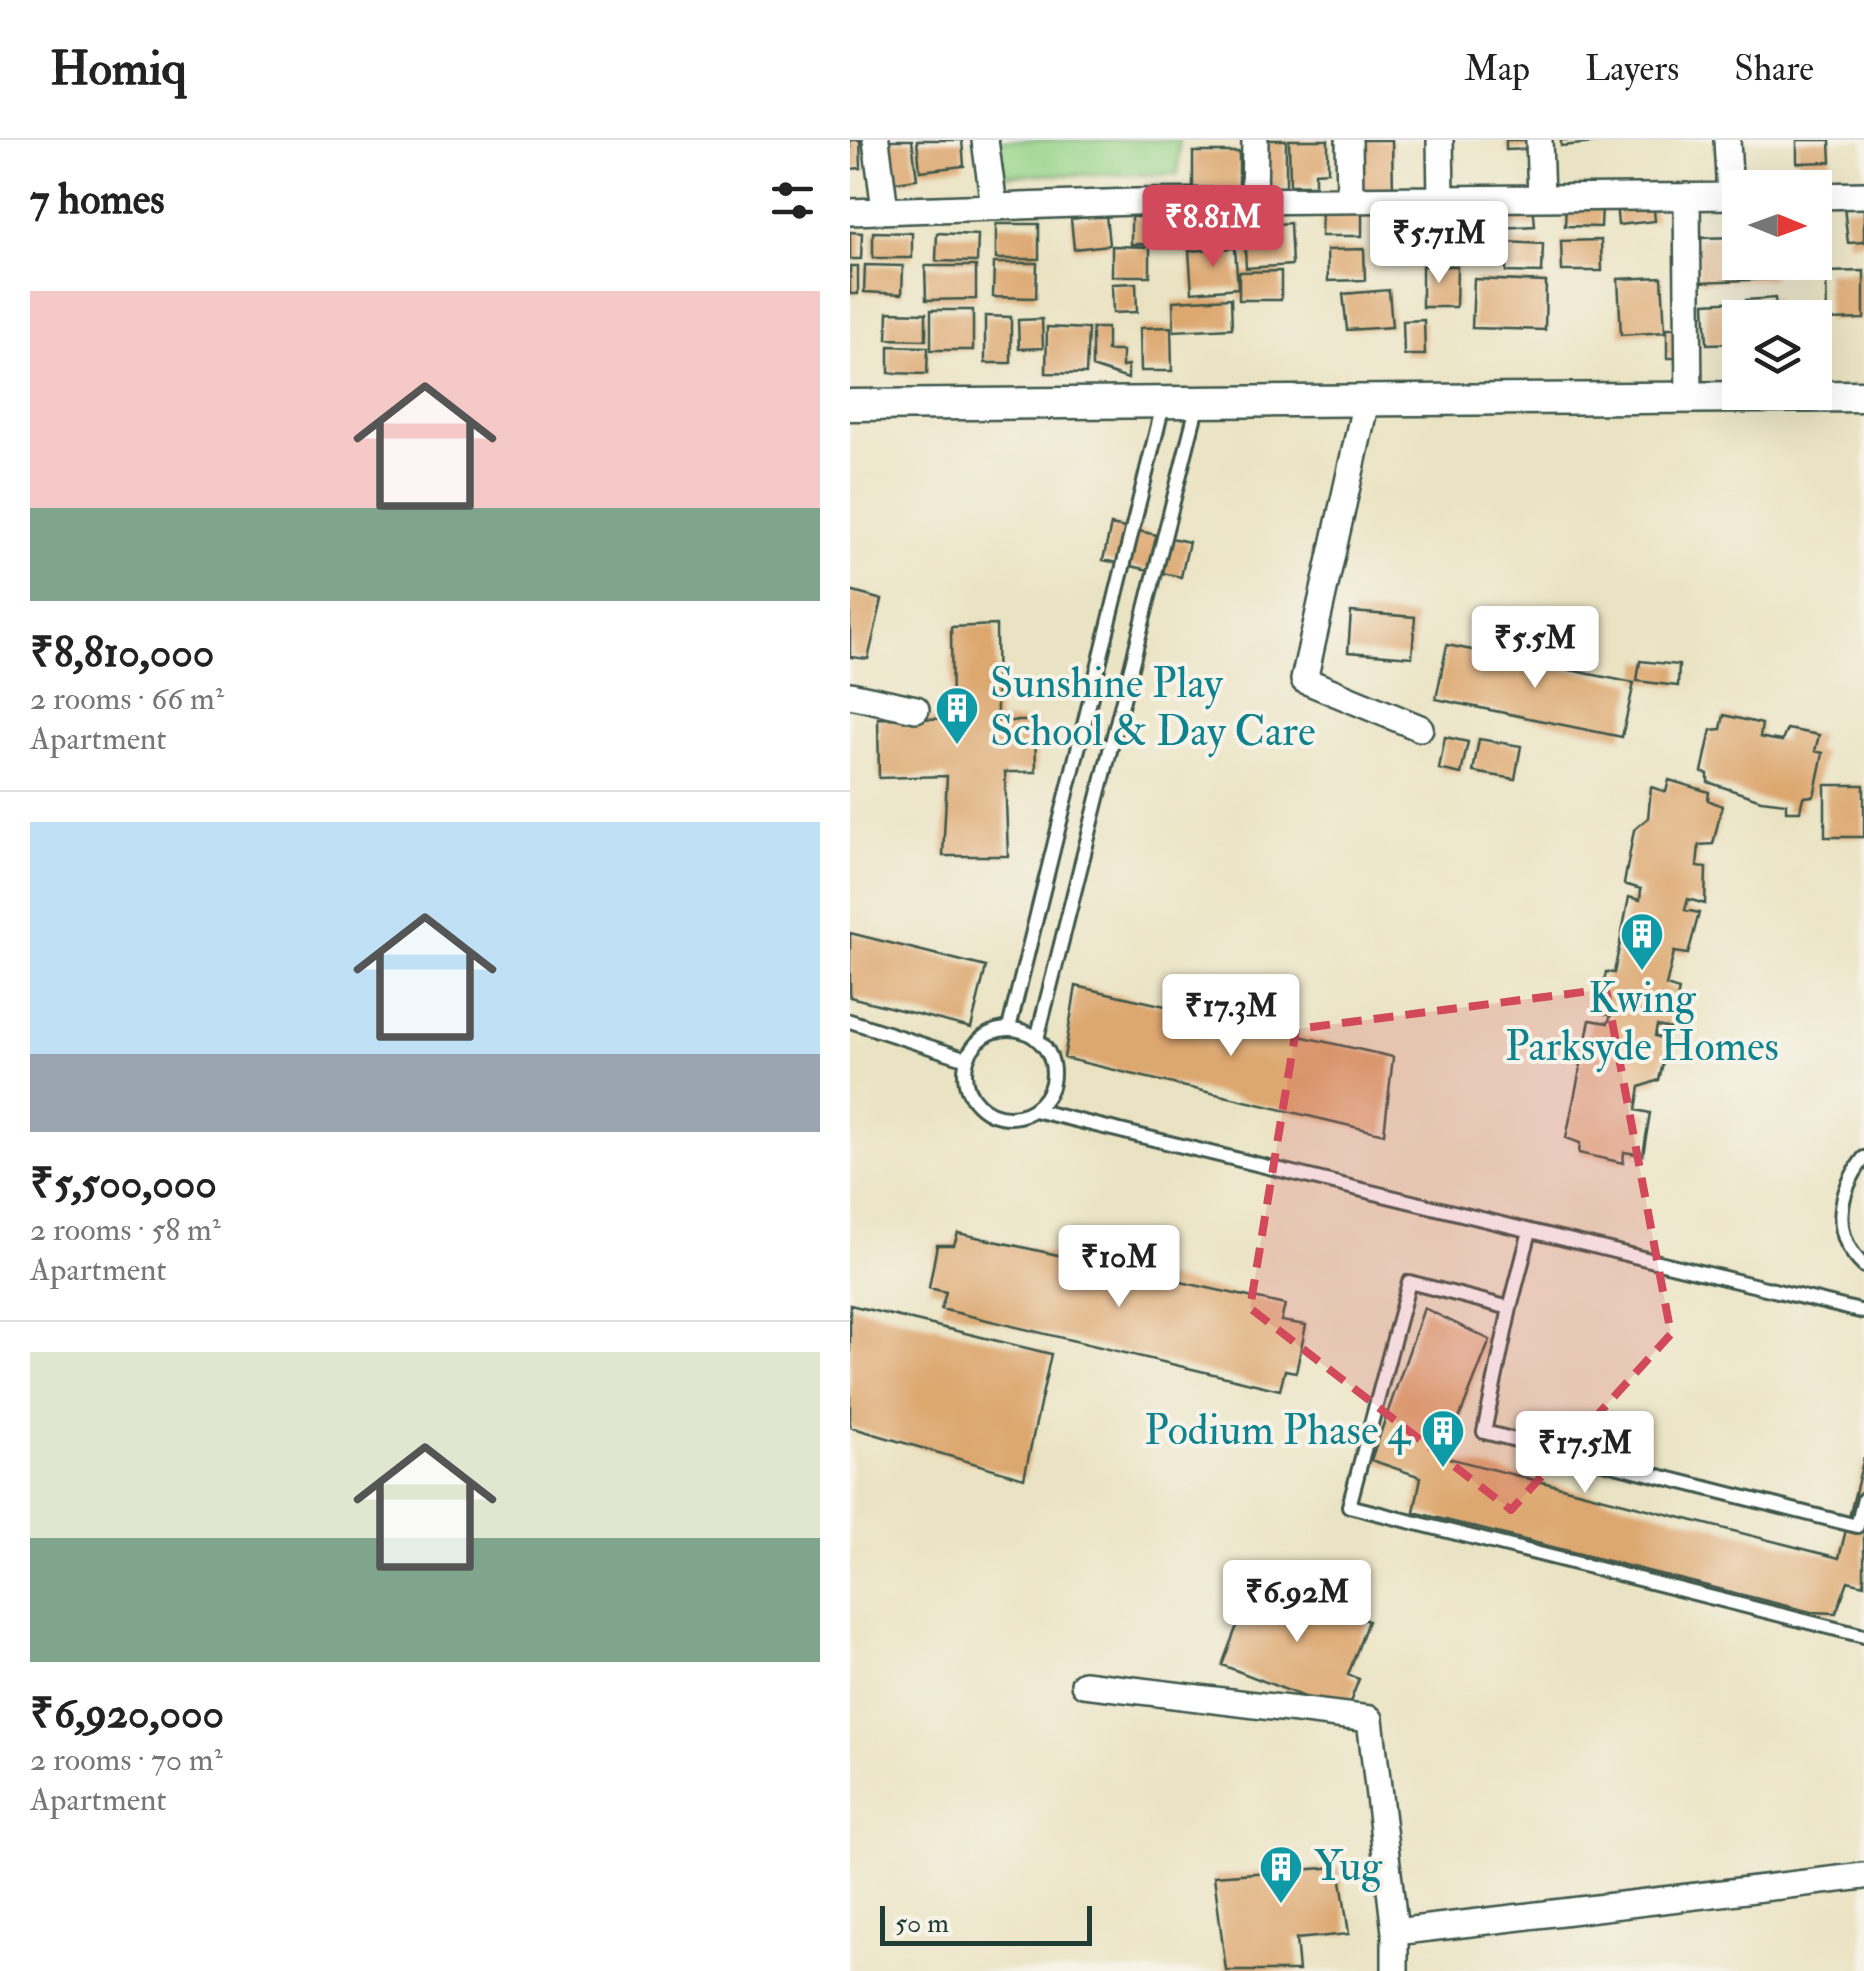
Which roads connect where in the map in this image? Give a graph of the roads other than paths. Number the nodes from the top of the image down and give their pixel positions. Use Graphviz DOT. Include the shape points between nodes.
graph roads {
  1 [pos="876,140"];
  2 [pos="985,140"];
  3 [pos="1255,140"];
  4 [pos="1349,140"];
  5 [pos="1440,140"];
  6 [pos="1539,140"];
  7 [pos="1727,140"];
  8 [pos="1731,170"];
  9 [pos="1864,195"];
  10 [pos="1687,196"];
  11 [pos="1722,196"];
  12 [pos="1832,196"];
  13 [pos="1542,197"];
  14 [pos="1441,198"];
  15 [pos="1350,200"];
  16 [pos="1254,201"];
  17 [pos="994,206"];
  18 [pos="885,210"];
  19 [pos="850,212"];
  20 [pos="1864,396"];
  21 [pos="1689,398"];
  22 [pos="1366,402"];
  23 [pos="1198,404"];
  24 [pos="850,405"];
  25 [pos="1163,405"];
  26 [pos="850,695"];
  27 [pos="916,709"];
  28 [pos="1420,728"];
  29 [pos="850,1021"];
  30 [pos="1008,1028"];
  31 [pos="1037,1039"];
  32 [pos="967,1059"];
  33 [pos="1034,1110"];
  34 [pos="1864,1158"];
  35 [pos="1530,1231"];
  36 [pos="1864,1266"];
  37 [pos="1510,1308"];
  38 [pos="1864,1312"];
  39 [pos="1864,1499"];
  40 [pos="1864,1636"];
  41 [pos="1084,1684"];
  42 [pos="1864,1876"];
  43 [pos="1395,1932"];
  44 [pos="1394,1971"];
  1 -- 18 [label="street"];
  2 -- 17 [label="street"];
  3 -- 16 [label="street"];
  4 -- 15 [label="street"];
  5 -- 14 [label="street"];
  6 -- 13 [label="street"];
  7 -- 8 [label="street"];
  9 -- 12 [label="street"];
  10 -- 11 [label="street"];
  10 -- 13 [label="street"];
  10 -- 21 [label="street"];
  13 -- 14 [label="street"];
  14 -- 15 [label="street"];
  15 -- 16 [label="street"];
  16 -- 17 [label="street"];
  17 -- 18 [label="street"];
  18 -- 19 [label="street"];
  20 -- 21 [label="street"];
  21 -- 22 [label="street"];
  22 -- 23 [label="street"];
  22 -- 28 [label="street" via="1304,680"];
  23 -- 25 [label="street"];
  23 -- 31 [label="lane"];
  24 -- 25 [label="street"];
  25 -- 30 [label="lane"];
  26 -- 27 [label="street"];
  29 -- 32 [label="lane"];
  30 -- 31 [label="lane"];
  30 -- 32 [label="lane" via="983,1037"];
  31 -- 33 [label="lane" via="1054,1074"];
  32 -- 33 [label="lane" via="966,1086 982,1108 1008,1118"];
  33 -- 35 [label="lane"];
  34 -- 36 [label="lane" via="1846,1181 1841,1211 1844,1246"];
  35 -- 37 [label="lane"];
  35 -- 38 [label="lane"];
  37 -- 39 [label="lane" via="1484,1432 1857,1526"];
  37 -- 40 [label="lane" via="1410,1282 1349,1506"];
  41 -- 43 [label="street" via="1370,1719"];
  42 -- 43 [label="street"];
  43 -- 44 [label="street"];
}
